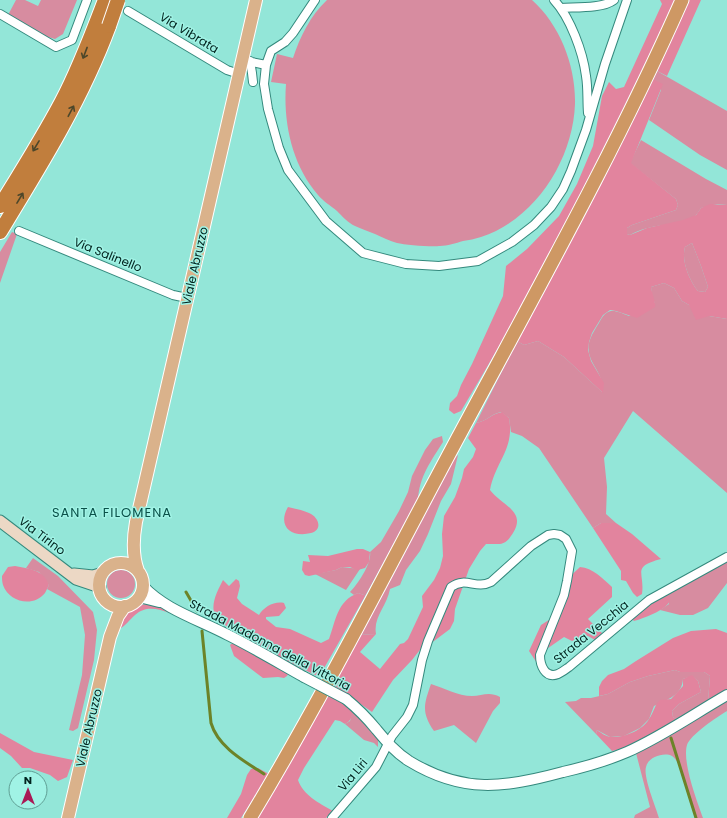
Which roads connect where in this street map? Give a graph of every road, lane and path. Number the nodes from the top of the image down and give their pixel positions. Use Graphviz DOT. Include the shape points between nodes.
graph roads {
  1 [pos="87,0"];
  2 [pos="105,0"];
  3 [pos="118,0"];
  4 [pos="256,0"];
  5 [pos="315,0"];
  6 [pos="554,0"];
  7 [pos="614,0"];
  8 [pos="627,0"];
  9 [pos="682,0"];
  10 [pos="561,8"];
  11 [pos="128,11"];
  12 [pos="0,14"];
  13 [pos="104,21"];
  14 [pos="246,61"];
  15 [pos="266,65"];
  16 [pos="239,74"];
  17 [pos="252,82"];
  18 [pos="588,119"];
  19 [pos="0,206"];
  20 [pos="19,231"];
  21 [pos="0,232"];
  22 [pos="187,298"];
  23 [pos="0,521"];
  24 [pos="134,533"];
  25 [pos="727,557"];
  26 [pos="118,564"];
  27 [pos="138,571"];
  28 [pos="68,572"];
  29 [pos="103,573"];
  30 [pos="100,587"];
  31 [pos="141,591"];
  32 [pos="108,602"];
  33 [pos="125,606"];
  34 [pos="110,637"];
  35 [pos="727,695"];
  36 [pos="389,745"];
  37 [pos="68,818"];
  38 [pos="250,818"];
  39 [pos="332,818"];
  1 -- 12 [label="street" via="72,40 56,47"];
  2 -- 13 [label="highway"];
  3 -- 13 [label="highway, bridge"];
  4 -- 14 [label="main road, Viale Abruzzo"];
  5 -- 15 [label="street" via="293,33 271,51"];
  6 -- 10 [label="street"];
  7 -- 10 [label="street" via="595,6"];
  8 -- 18 [label="street"];
  9 -- 38 [label="highway" via="630,112 552,263 334,671"];
  10 -- 18 [label="street" via="576,39 586,75"];
  11 -- 16 [label="street, Via Vibrata" via="227,70"];
  13 -- 19 [label="highway, one-way" via="63,100"];
  21 -- 13 [label="highway, one-way" via="68,118 95,62"];
  14 -- 15 [label="street"];
  14 -- 16 [label="main road, Viale Abruzzo"];
  14 -- 17 [label="street" via="252,73"];
  15 -- 18 [label="street" via="264,84 268,109 288,170 326,221 363,253 406,264 438,266 478,261 512,242 534,225 563,189 572,171"];
  16 -- 22 [label="main road, Viale Abruzzo"];
  20 -- 22 [label="street, Via Salinello" via="173,295"];
  22 -- 24 [label="main road, Viale Abruzzo"];
  23 -- 28 [label="main road, Via Tirino"];
  24 -- 26 [label="main road, Viale Abruzzo" via="127,551"];
  24 -- 27 [label="main road, Viale Abruzzo" via="134,555"];
  25 -- 36 [label="street, Strada Vecchia" via="649,600 569,667 552,675 542,669 540,655 564,595 572,551 566,539 560,535 548,536 531,546 485,585 457,583 451,587 428,641 413,705 392,736"];
  26 -- 27 [label="main road" via="132,566"];
  26 -- 29 [label="main road"];
  27 -- 31 [label="main road" via="143,580"];
  28 -- 29 [label="main road, Via Tirino" via="86,576"];
  28 -- 30 [label="main road, Via Tirino" via="79,580"];
  29 -- 30 [label="main road"];
  30 -- 32 [label="main road"];
  31 -- 33 [label="main road" via="133,603"];
  31 -- 36 [label="street, Strada Madonna della Vittoria, bridge" via="229,635 346,699 361,712"];
  32 -- 33 [label="main road"];
  32 -- 34 [label="main road, Viale Abruzzo"];
  33 -- 34 [label="main road, Viale Abruzzo"];
  34 -- 37 [label="main road, Viale Abruzzo"];
  35 -- 36 [label="street, Strada Madonna della Vittoria" via="627,752 544,778 512,784 492,786 450,779 417,766"];
  36 -- 39 [label="street, Via Liri" via="376,767"];
}
